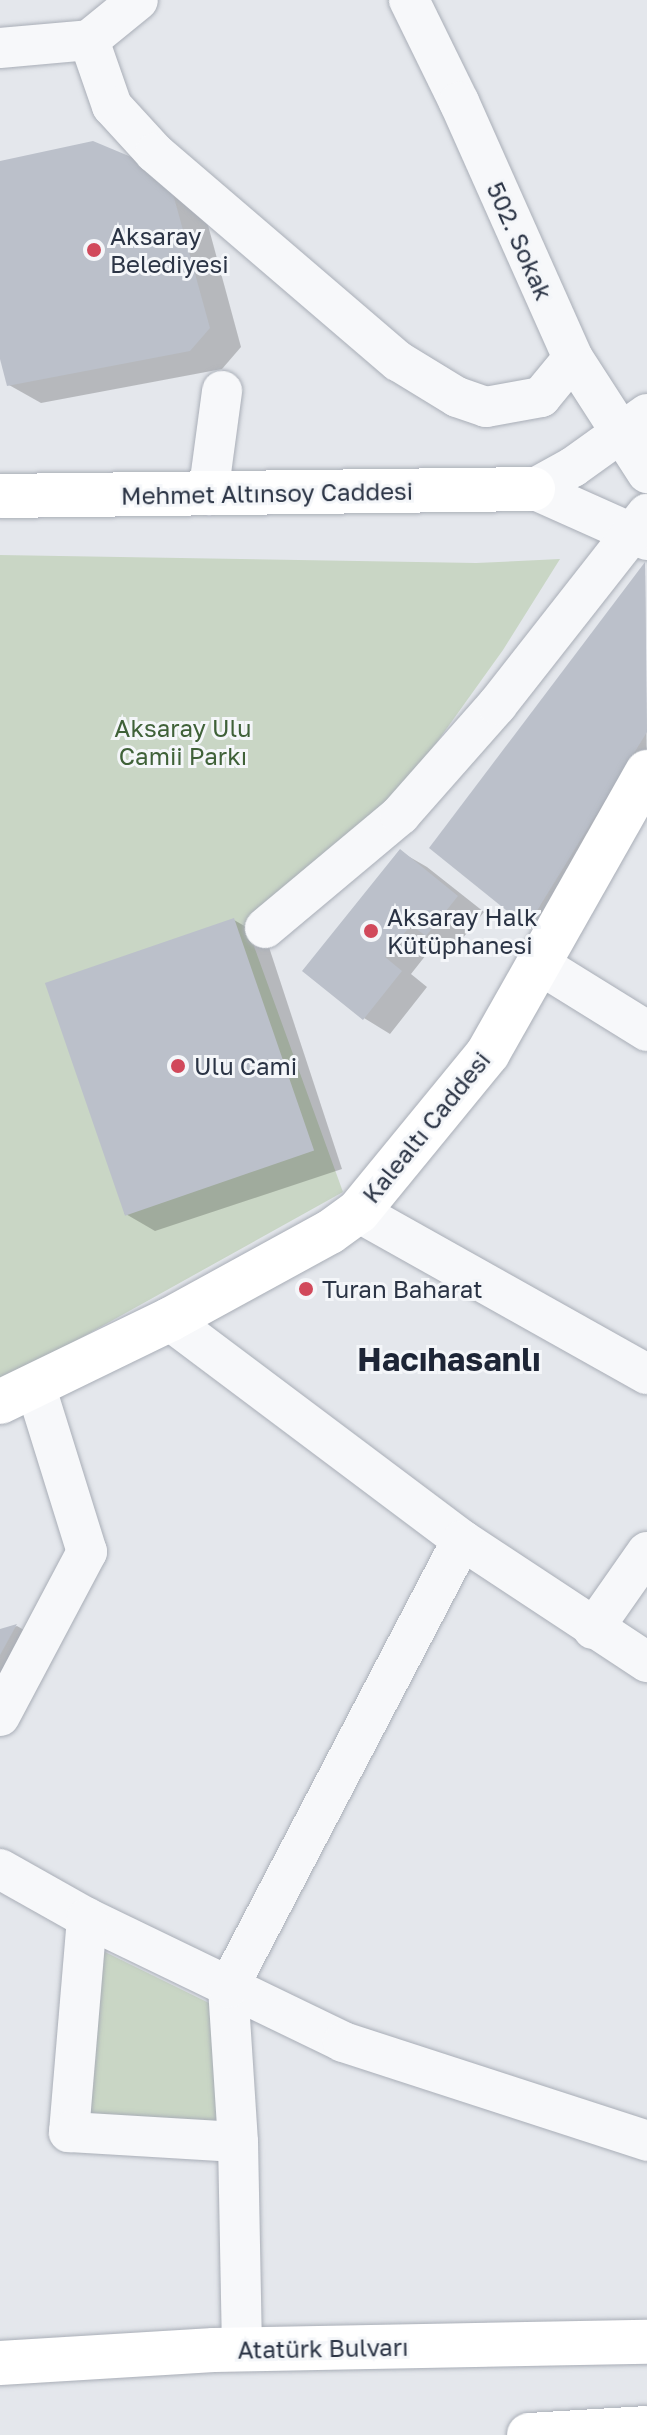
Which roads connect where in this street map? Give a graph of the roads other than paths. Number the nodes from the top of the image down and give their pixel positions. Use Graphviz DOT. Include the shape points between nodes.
graph roads {
  1 [pos="138,0"];
  2 [pos="409,0"];
  3 [pos="89,40"];
  4 [pos="0,48"];
  5 [pos="573,358"];
  6 [pos="222,391"];
  7 [pos="633,422"];
  8 [pos="647,473"];
  9 [pos="533,489"];
  10 [pos="208,495"];
  11 [pos="0,496"];
  12 [pos="644,524"];
  13 [pos="647,772"];
  14 [pos="265,928"];
  15 [pos="539,964"];
  16 [pos="647,1031"];
  17 [pos="358,1212"];
  18 [pos="169,1320"];
  19 [pos="647,1374"];
  20 [pos="18,1394"];
  21 [pos="462,1540"];
  22 [pos="647,1552"];
  23 [pos="593,1629"];
  24 [pos="647,1662"];
  25 [pos="0,1716"];
  26 [pos="0,1869"];
  27 [pos="87,1918"];
  28 [pos="228,1988"];
  29 [pos="647,2141"];
  30 [pos="238,2142"];
  31 [pos="647,2342"];
  32 [pos="242,2349"];
  33 [pos="0,2363"];
  34 [pos="647,2428"];
  35 [pos="529,2435"];
  1 -- 3 [label="street"];
  2 -- 5 [label="street, 502. Sokak"];
  3 -- 4 [label="street"];
  3 -- 5 [label="street" via="112,106 155,153 398,361 457,397 486,407 541,397"];
  5 -- 7 [label="street, 502. Sokak"];
  6 -- 10 [label="street"];
  7 -- 8 [label="street, 502. Sokak"];
  7 -- 9 [label="street"];
  9 -- 10 [label="main road, Mehmet Altınsoy Caddesi"];
  9 -- 12 [label="street"];
  10 -- 11 [label="main road, Mehmet Altınsoy Caddesi"];
  12 -- 14 [label="street" via="400,815"];
  13 -- 15 [label="main road, Kalealtı Caddesi"];
  15 -- 16 [label="street"];
  15 -- 17 [label="main road, Kalealtı Caddesi" via="488,1053"];
  17 -- 18 [label="main road, Kalealtı Caddesi"];
  17 -- 19 [label="street"];
  18 -- 20 [label="main road, Kalealtı Caddesi"];
  18 -- 21 [label="street"];
  20 -- 25 [label="street" via="87,1552"];
  21 -- 23 [label="street"];
  21 -- 28 [label="street"];
  22 -- 23 [label="street"];
  23 -- 24 [label="street"];
  26 -- 27 [label="street"];
  27 -- 28 [label="street"];
  27 -- 30 [label="street" via="69,2132"];
  28 -- 29 [label="street" via="343,2042"];
  28 -- 30 [label="street"];
  30 -- 32 [label="street"];
  31 -- 32 [label="main road, Atatürk Bulvarı"];
  32 -- 33 [label="main road, Atatürk Bulvarı"];
  34 -- 35 [label="main road"];
}
